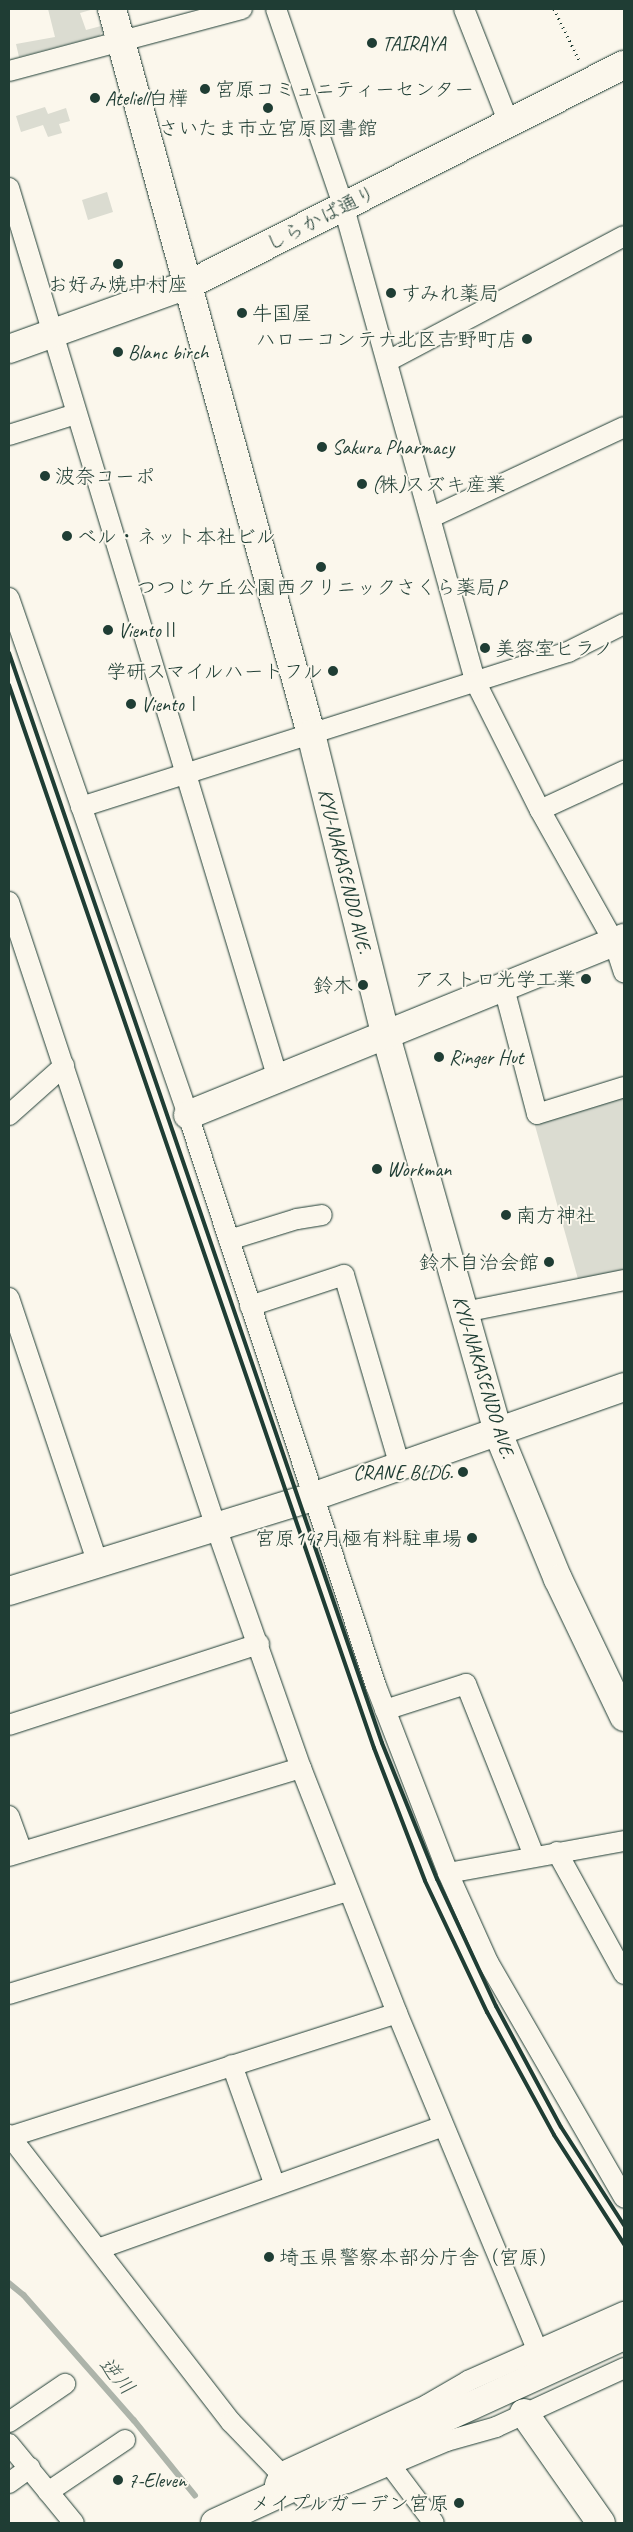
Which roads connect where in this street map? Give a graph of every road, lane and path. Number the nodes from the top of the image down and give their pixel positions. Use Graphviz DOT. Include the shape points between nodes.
graph roads {
  1 [pos="112,9"];
  2 [pos="242,9"];
  3 [pos="276,9"];
  4 [pos="464,9"];
  5 [pos="554,9"];
  6 [pos="122,40"];
  7 [pos="624,65"];
  8 [pos="9,71"];
  9 [pos="589,83"];
  10 [pos="509,123"];
  11 [pos="9,188"];
  12 [pos="344,208"];
  13 [pos="624,236"];
  14 [pos="190,284"];
  15 [pos="52,334"];
  16 [pos="9,349"];
  17 [pos="388,361"];
  18 [pos="76,414"];
  19 [pos="624,427"];
  20 [pos="9,435"];
  21 [pos="432,517"];
  22 [pos="9,598"];
  23 [pos="624,624"];
  24 [pos="476,681"];
  25 [pos="311,734"];
  26 [pos="624,770"];
  27 [pos="186,773"];
  28 [pos="81,807"];
  29 [pos="540,810"];
  30 [pos="9,902"];
  31 [pos="12,925"];
  32 [pos="619,940"];
  33 [pos="624,972"];
  34 [pos="504,988"];
  35 [pos="386,1036"];
  36 [pos="64,1066"];
  37 [pos="278,1079"];
  38 [pos="624,1087"];
  39 [pos="188,1114"];
  40 [pos="9,1115"];
  41 [pos="322,1215"];
  42 [pos="229,1240"];
  43 [pos="624,1280"];
  44 [pos="9,1298"];
  45 [pos="250,1306"];
  46 [pos="464,1312"];
  47 [pos="624,1387"];
  48 [pos="498,1433"];
  49 [pos="400,1467"];
  50 [pos="312,1497"];
  51 [pos="216,1527"];
  52 [pos="98,1564"];
  53 [pos="9,1591"];
  54 [pos="259,1644"];
  55 [pos="385,1710"];
  56 [pos="624,1717"];
  57 [pos="9,1725"];
  58 [pos="301,1768"];
  59 [pos="9,1816"];
  60 [pos="624,1841"];
  61 [pos="557,1852"];
  62 [pos="16,1854"];
  63 [pos="534,1856"];
  64 [pos="448,1873"];
  65 [pos="349,1891"];
  66 [pos="624,1974"];
  67 [pos="9,1994"];
  68 [pos="397,2013"];
  69 [pos="232,2065"];
  70 [pos="443,2126"];
  71 [pos="9,2136"];
  72 [pos="275,2186"];
  73 [pos="624,2198"];
  74 [pos="98,2249"];
  75 [pos="624,2312"];
  76 [pos="624,2336"];
  77 [pos="538,2349"];
  78 [pos="624,2368"];
  79 [pos="65,2384"];
  80 [pos="524,2413"];
  81 [pos="9,2422"];
  82 [pos="125,2440"];
  83 [pos="9,2444"];
  84 [pos="391,2466"];
  85 [pos="30,2468"];
  86 [pos="287,2480"];
  87 [pos="9,2483"];
  88 [pos="48,2492"];
  89 [pos="225,2521"];
  90 [pos="74,2523"];
  91 [pos="434,2523"];
  92 [pos="601,2523"];
  1 -- 6 [label="street, KYU-NAKASENDO AVE."];
  2 -- 6 [label="street"];
  3 -- 12 [label="street"];
  4 -- 10 [label="street"];
  5 -- 9 [label="path"];
  6 -- 8 [label="street"];
  6 -- 14 [label="street, KYU-NAKASENDO AVE."];
  7 -- 9 [label="street, しらかば通り"];
  9 -- 10 [label="street, しらかば通り"];
  10 -- 12 [label="street, しらかば通り"];
  11 -- 15 [label="street"];
  12 -- 14 [label="street, しらかば通り"];
  12 -- 17 [label="street"];
  13 -- 17 [label="street"];
  14 -- 15 [label="street, しらかば通り"];
  14 -- 25 [label="street, KYU-NAKASENDO AVE."];
  15 -- 16 [label="street, しらかば通り"];
  15 -- 18 [label="street"];
  17 -- 21 [label="street"];
  18 -- 20 [label="street"];
  18 -- 27 [label="street"];
  19 -- 21 [label="street"];
  21 -- 24 [label="street"];
  22 -- 28 [label="street"];
  23 -- 24 [label="street" via="568,652"];
  24 -- 25 [label="street"];
  24 -- 29 [label="street"];
  25 -- 27 [label="street"];
  25 -- 35 [label="street, KYU-NAKASENDO AVE."];
  26 -- 29 [label="street"];
  27 -- 28 [label="street"];
  27 -- 37 [label="street"];
  28 -- 39 [label="street"];
  29 -- 32 [label="street"];
  30 -- 31 [label="street"];
  31 -- 36 [label="street"];
  32 -- 33 [label="street"];
  32 -- 34 [label="street"];
  34 -- 35 [label="street"];
  34 -- 38 [label="street" via="537,1114"];
  35 -- 37 [label="street"];
  35 -- 46 [label="street, KYU-NAKASENDO AVE."];
  36 -- 40 [label="street"];
  36 -- 51 [label="street"];
  37 -- 39 [label="street"];
  39 -- 42 [label="street"];
  41 -- 42 [label="street" via="297,1219"];
  42 -- 45 [label="street"];
  43 -- 46 [label="street"];
  44 -- 52 [label="street"];
  45 -- 49 [label="street" via="344,1274"];
  45 -- 50 [label="street"];
  46 -- 48 [label="street, KYU-NAKASENDO AVE."];
  47 -- 48 [label="street"];
  48 -- 49 [label="street"];
  48 -- 56 [label="street, KYU-NAKASENDO AVE." via="554,1571"];
  49 -- 50 [label="street"];
  50 -- 51 [label="street"];
  50 -- 55 [label="street"];
  51 -- 52 [label="street"];
  51 -- 54 [label="street"];
  52 -- 53 [label="street"];
  54 -- 57 [label="street"];
  54 -- 58 [label="street"];
  55 -- 63 [label="street" via="466,1684"];
  55 -- 64 [label="street"];
  58 -- 62 [label="street"];
  58 -- 65 [label="street"];
  59 -- 62 [label="street"];
  60 -- 61 [label="street"];
  61 -- 63 [label="street"];
  61 -- 66 [label="street"];
  63 -- 64 [label="street"];
  64 -- 73 [label="street" via="488,1962"];
  65 -- 67 [label="street"];
  65 -- 68 [label="street"];
  68 -- 69 [label="street"];
  68 -- 70 [label="street"];
  69 -- 71 [label="street"];
  69 -- 72 [label="street"];
  70 -- 72 [label="street"];
  70 -- 77 [label="street"];
  71 -- 74 [label="street"];
  72 -- 74 [label="street"];
  74 -- 86 [label="street" via="231,2422"];
  75 -- 77 [label="street"];
  76 -- 86 [label="street"];
  77 -- 86 [label="street" via="468,2380"];
  78 -- 80 [label="street"];
  79 -- 81 [label="street"];
  80 -- 84 [label="street" via="496,2427 447,2440"];
  80 -- 92 [label="street"];
  82 -- 88 [label="street"];
  83 -- 85 [label="street"];
  84 -- 86 [label="street" via="303,2497"];
  84 -- 91 [label="street"];
  85 -- 87 [label="street"];
  85 -- 88 [label="street"];
  86 -- 89 [label="street" via="269,2500"];
  88 -- 90 [label="street"];
}
